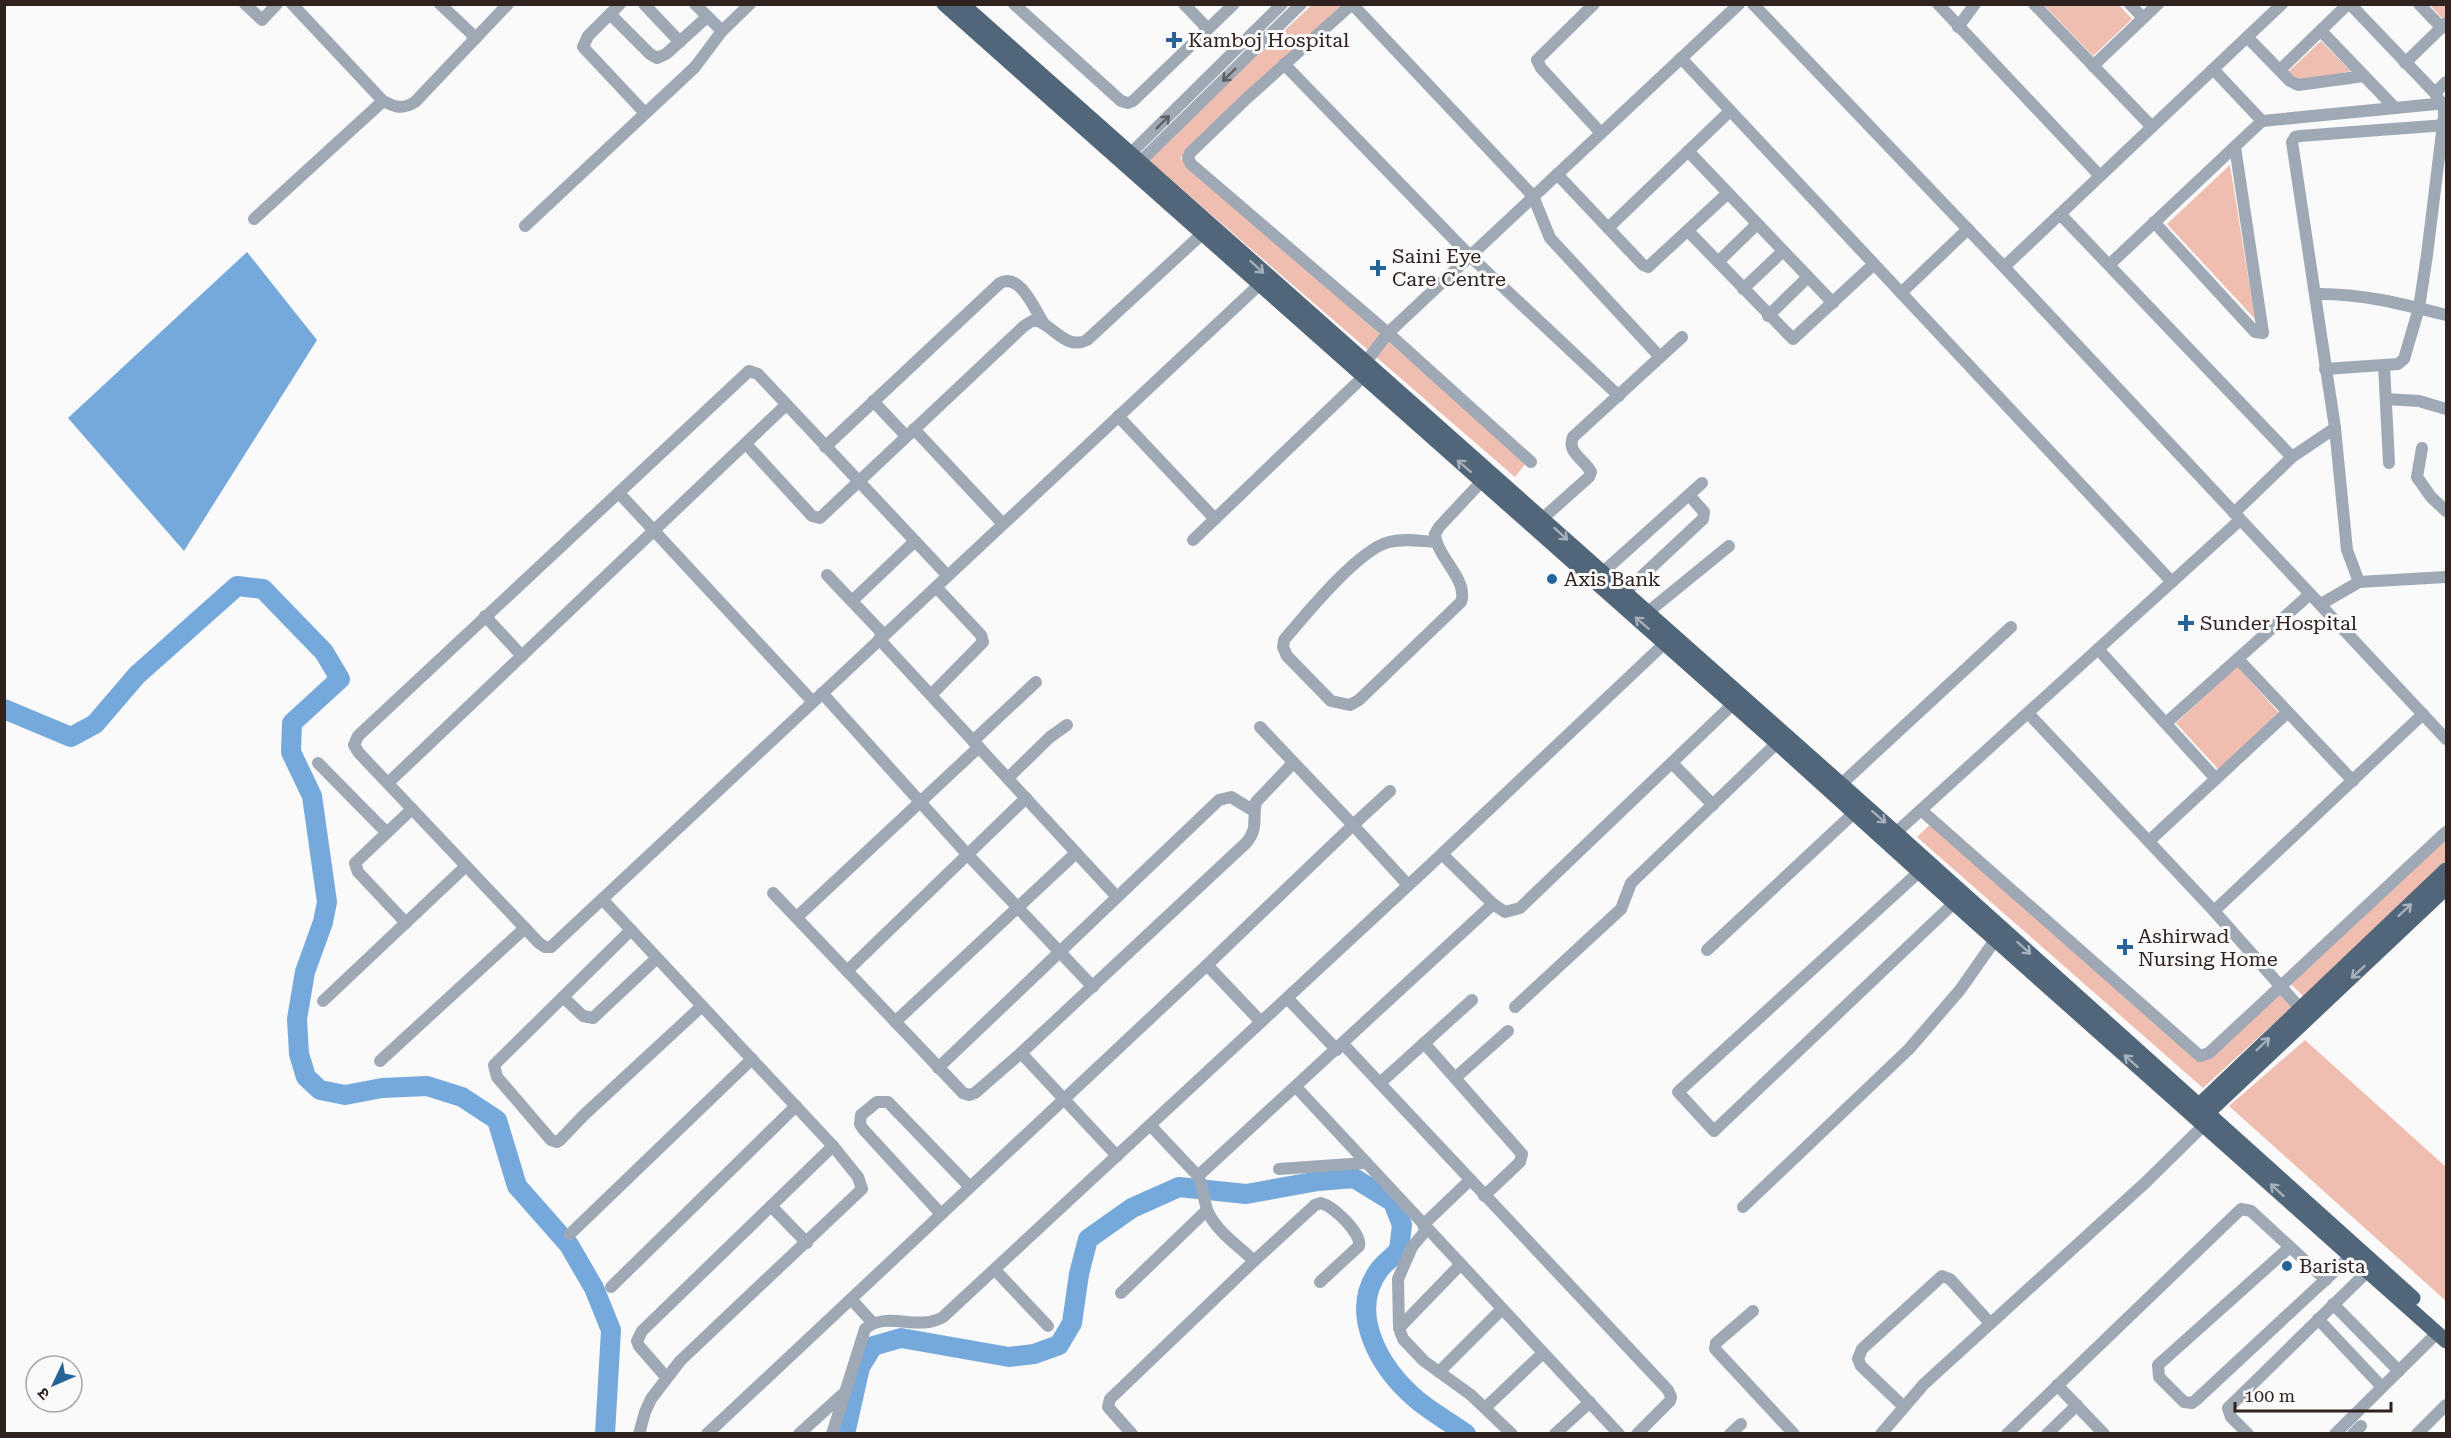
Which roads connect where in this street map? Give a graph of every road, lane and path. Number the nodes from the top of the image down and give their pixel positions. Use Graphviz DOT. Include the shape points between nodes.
graph roads {
  1 [pos="245,4"];
  2 [pos="277,4"];
  3 [pos="292,4"];
  4 [pos="440,4"];
  5 [pos="508,4"];
  6 [pos="620,4"];
  7 [pos="644,4"];
  8 [pos="695,4"];
  9 [pos="750,4"];
  10 [pos="944,4"];
  11 [pos="962,4"];
  12 [pos="1014,4"];
  13 [pos="1185,4"];
  14 [pos="1234,4"];
  15 [pos="1282,4"];
  16 [pos="1352,4"];
  17 [pos="1594,4"];
  18 [pos="1739,4"];
  19 [pos="1753,4"];
  20 [pos="1938,4"];
  21 [pos="1975,4"];
  22 [pos="2034,4"];
  23 [pos="2130,4"];
  24 [pos="2158,4"];
  25 [pos="2282,4"];
  26 [pos="2349,4"];
  27 [pos="2419,4"];
  28 [pos="1299,5"];
  29 [pos="610,14"];
  30 [pos="707,17"];
  31 [pos="2143,18"];
  32 [pos="2444,26"];
  33 [pos="1958,27"];
  34 [pos="1208,29"];
  35 [pos="722,31"];
  36 [pos="2320,31"];
  37 [pos="2247,37"];
  38 [pos="476,38"];
  39 [pos="680,42"];
  40 [pos="1681,58"];
  41 [pos="2405,63"];
  42 [pos="1284,64"];
  43 [pos="2093,66"];
  44 [pos="2213,69"];
  45 [pos="2280,70"];
  46 [pos="2364,76"];
  47 [pos="2446,82"];
  48 [pos="383,100"];
  49 [pos="2441,100"];
  50 [pos="2395,108"];
  51 [pos="1730,111"];
  52 [pos="644,112"];
  53 [pos="2262,122"];
  54 [pos="2445,125"];
  55 [pos="2152,127"];
  56 [pos="1601,133"];
  57 [pos="2235,147"];
  58 [pos="1688,151"];
  59 [pos="1133,161"];
  60 [pos="1557,174"];
  61 [pos="2100,176"];
  62 [pos="1728,193"];
  63 [pos="1533,196"];
  64 [pos="2060,214"];
  65 [pos="254,219"];
  66 [pos="2154,222"];
  67 [pos="1757,224"];
  68 [pos="525,226"];
  69 [pos="1608,228"];
  70 [pos="1968,229"];
  71 [pos="1688,231"];
  72 [pos="1202,234"];
  73 [pos="1783,251"];
  74 [pos="1471,257"];
  75 [pos="1718,262"];
  76 [pos="1874,264"];
  77 [pos="2109,265"];
  78 [pos="2004,267"];
  79 [pos="1808,277"];
  80 [pos="1259,285"];
  81 [pos="1743,289"];
  82 [pos="1901,293"];
  83 [pos="2315,294"];
  84 [pos="1833,303"];
  85 [pos="2419,308"];
  86 [pos="2446,315"];
  87 [pos="1768,316"];
  88 [pos="1044,324"];
  89 [pos="1388,333"];
  90 [pos="1682,337"];
  91 [pos="1660,357"];
  92 [pos="2384,365"];
  93 [pos="2325,369"];
  94 [pos="1362,371"];
  95 [pos="1619,396"];
  96 [pos="2386,399"];
  97 [pos="873,401"];
  98 [pos="786,405"];
  99 [pos="2446,409"];
  100 [pos="1118,416"];
  101 [pos="2335,428"];
  102 [pos="910,432"];
  103 [pos="746,444"];
  104 [pos="825,447"];
  105 [pos="2422,448"];
  106 [pos="2292,457"];
  107 [pos="1531,462"];
  108 [pos="2389,463"];
  109 [pos="858,481"];
  110 [pos="1482,481"];
  111 [pos="1702,483"];
  112 [pos="619,493"];
  113 [pos="1689,495"];
  114 [pos="2446,511"];
  115 [pos="2237,516"];
  116 [pos="1543,518"];
  117 [pos="1215,519"];
  118 [pos="1003,524"];
  119 [pos="654,531"];
  120 [pos="1193,540"];
  121 [pos="915,541"];
  122 [pos="1436,542"];
  123 [pos="1729,546"];
  124 [pos="1603,572"];
  125 [pos="827,575"];
  126 [pos="947,575"];
  127 [pos="2446,577"];
  128 [pos="2172,582"];
  129 [pos="2359,582"];
  130 [pos="936,586"];
  131 [pos="1625,592"];
  132 [pos="2310,594"];
  133 [pos="852,601"];
  134 [pos="2320,604"];
  135 [pos="1648,612"];
  136 [pos="485,616"];
  137 [pos="2011,627"];
  138 [pos="881,637"];
  139 [pos="1665,643"];
  140 [pos="2098,649"];
  141 [pos="522,656"];
  142 [pos="2238,659"];
  143 [pos="1036,682"];
  144 [pos="931,695"];
  145 [pos="818,698"];
  146 [pos="1733,704"];
  147 [pos="2288,712"];
  148 [pos="2028,713"];
  149 [pos="2423,714"];
  150 [pos="2166,723"];
  151 [pos="1067,725"];
  152 [pos="1260,727"];
  153 [pos="2446,739"];
  154 [pos="1778,743"];
  155 [pos="976,744"];
  156 [pos="318,763"];
  157 [pos="1293,763"];
  158 [pos="1672,763"];
  159 [pos="1008,778"];
  160 [pos="2216,779"];
  161 [pos="2353,781"];
  162 [pos="388,783"];
  163 [pos="1837,788"];
  164 [pos="1390,791"];
  165 [pos="1026,798"];
  166 [pos="921,803"];
  167 [pos="1713,805"];
  168 [pos="412,809"];
  169 [pos="1921,810"];
  170 [pos="1254,811"];
  171 [pos="1855,812"];
  172 [pos="1353,825"];
  173 [pos="386,832"];
  174 [pos="2446,832"];
  175 [pos="1891,837"];
  176 [pos="2149,841"];
  177 [pos="1076,853"];
  178 [pos="968,854"];
  179 [pos="1442,854"];
  180 [pos="466,866"];
  181 [pos="2446,870"];
  182 [pos="1919,872"];
  183 [pos="1408,885"];
  184 [pos="2446,888"];
  185 [pos="773,892"];
  186 [pos="1117,897"];
  187 [pos="603,900"];
  188 [pos="1954,903"];
  189 [pos="1493,904"];
  190 [pos="1017,908"];
  191 [pos="2214,911"];
  192 [pos="796,917"];
  193 [pos="406,923"];
  194 [pos="525,928"];
  195 [pos="632,930"];
  196 [pos="1995,940"];
  197 [pos="1707,950"];
  198 [pos="1059,952"];
  199 [pos="657,958"];
  200 [pos="1207,965"];
  201 [pos="847,971"];
  202 [pos="2282,985"];
  203 [pos="1093,987"];
  204 [pos="562,997"];
  205 [pos="1287,998"];
  206 [pos="1472,1000"];
  207 [pos="323,1001"];
  208 [pos="702,1006"];
  209 [pos="1515,1007"];
  210 [pos="2305,1013"];
  211 [pos="895,1022"];
  212 [pos="1261,1022"];
  213 [pos="1508,1031"];
  214 [pos="1424,1043"];
  215 [pos="1340,1047"];
  216 [pos="1021,1053"];
  217 [pos="752,1059"];
  218 [pos="380,1061"];
  219 [pos="938,1068"];
  220 [pos="1455,1078"];
  221 [pos="1380,1083"];
  222 [pos="1296,1087"];
  223 [pos="1063,1098"];
  224 [pos="796,1106"];
  225 [pos="2200,1115"];
  226 [pos="1150,1125"];
  227 [pos="833,1146"];
  228 [pos="1117,1156"];
  229 [pos="1365,1163"];
  230 [pos="1279,1169"];
  231 [pos="1470,1180"];
  232 [pos="1202,1185"];
  233 [pos="969,1186"];
  234 [pos="1484,1196"];
  235 [pos="771,1206"];
  236 [pos="1743,1207"];
  237 [pos="1207,1210"];
  238 [pos="941,1214"];
  239 [pos="1425,1227"];
  240 [pos="570,1234"];
  241 [pos="807,1244"];
  242 [pos="2290,1247"];
  243 [pos="2351,1256"];
  244 [pos="1254,1261"];
  245 [pos="1461,1264"];
  246 [pos="995,1270"];
  247 [pos="2368,1271"];
  248 [pos="2326,1280"];
  249 [pos="1320,1282"];
  250 [pos="611,1287"];
  251 [pos="1121,1293"];
  252 [pos="851,1299"];
  253 [pos="2334,1304"];
  254 [pos="1502,1308"];
  255 [pos="1753,1311"];
  256 [pos="2318,1319"];
  257 [pos="872,1322"];
  258 [pos="1990,1323"];
  259 [pos="1048,1326"];
  260 [pos="1399,1328"];
  261 [pos="2444,1334"];
  262 [pos="1544,1353"];
  263 [pos="2399,1371"];
  264 [pos="1439,1372"];
  265 [pos="666,1377"];
  266 [pos="2057,1385"];
  267 [pos="2382,1388"];
  268 [pos="843,1393"];
  269 [pos="1590,1402"];
  270 [pos="2077,1405"];
  271 [pos="2446,1405"];
  272 [pos="1903,1406"];
  273 [pos="1485,1408"];
  274 [pos="1741,1424"];
  275 [pos="1616,1433"];
  276 [pos="639,1434"];
  277 [pos="707,1434"];
  278 [pos="799,1434"];
  279 [pos="832,1434"];
  280 [pos="1132,1434"];
  281 [pos="1512,1434"];
  282 [pos="1555,1434"];
  283 [pos="1637,1434"];
  284 [pos="1730,1434"];
  285 [pos="1794,1434"];
  286 [pos="1881,1434"];
  287 [pos="2007,1434"];
  288 [pos="2047,1434"];
  289 [pos="2104,1434"];
  290 [pos="2248,1434"];
  291 [pos="2335,1434"];
  292 [pos="2417,1434"];
  1 -- 2 [label="street" via="262,20"];
  3 -- 48 [label="street"];
  4 -- 38 [label="street"];
  5 -- 38 [label="street"];
  6 -- 29 [label="street"];
  7 -- 39 [label="street"];
  8 -- 30 [label="street"];
  9 -- 35 [label="street"];
  10 -- 59 [label="main road"];
  11 -- 59 [label="main road"];
  12 -- 34 [label="street" via="1121,101 1128,103"];
  13 -- 34 [label="street"];
  14 -- 34 [label="street"];
  59 -- 15 [label="street, one-way"];
  16 -- 42 [label="street"];
  16 -- 63 [label="street"];
  17 -- 56 [label="street" via="1537,60"];
  18 -- 40 [label="street"];
  19 -- 70 [label="street"];
  20 -- 33 [label="street"];
  21 -- 33 [label="street"];
  22 -- 43 [label="street"];
  23 -- 31 [label="street"];
  24 -- 31 [label="street"];
  25 -- 37 [label="street"];
  26 -- 36 [label="street"];
  26 -- 41 [label="street"];
  27 -- 32 [label="street"];
  28 -- 59 [label="street, one-way"];
  29 -- 39 [label="street" via="657,58"];
  29 -- 52 [label="street" via="588,36 583,47"];
  30 -- 35 [label="street"];
  30 -- 39 [label="street"];
  31 -- 43 [label="street"];
  32 -- 41 [label="street"];
  33 -- 61 [label="street"];
  35 -- 52 [label="street" via="695,67"];
  36 -- 45 [label="street"];
  36 -- 46 [label="street"];
  37 -- 44 [label="street"];
  37 -- 45 [label="street"];
  38 -- 48 [label="street" via="415,102 394,107"];
  40 -- 51 [label="street"];
  40 -- 56 [label="street"];
  41 -- 49 [label="street"];
  42 -- 74 [label="street"];
  42 -- 89 [label="street" via="1188,158"];
  43 -- 55 [label="street"];
  44 -- 53 [label="street"];
  44 -- 55 [label="street"];
  45 -- 46 [label="street" via="2298,85"];
  46 -- 50 [label="street"];
  47 -- 49 [label="street"];
  48 -- 65 [label="street"];
  49 -- 50 [label="street"];
  49 -- 54 [label="street"];
  50 -- 53 [label="street"];
  51 -- 58 [label="street"];
  51 -- 76 [label="street"];
  52 -- 68 [label="street"];
  53 -- 57 [label="street"];
  54 -- 83 [label="street" via="2293,139"];
  54 -- 85 [label="street"];
  55 -- 61 [label="street"];
  56 -- 60 [label="street"];
  57 -- 66 [label="street"];
  57 -- 66 [label="street" via="2263,333 2255,332"];
  58 -- 62 [label="street"];
  58 -- 69 [label="street"];
  59 -- 72 [label="main road"];
  59 -- 94 [label="main road, one-way"];
  60 -- 63 [label="street"];
  60 -- 69 [label="street"];
  61 -- 64 [label="street"];
  62 -- 67 [label="street"];
  62 -- 71 [label="street"];
  63 -- 74 [label="street"];
  63 -- 91 [label="street" via="1550,238"];
  64 -- 77 [label="street"];
  64 -- 78 [label="street"];
  66 -- 77 [label="street"];
  67 -- 73 [label="street"];
  67 -- 75 [label="street"];
  69 -- 71 [label="street" via="1648,267"];
  70 -- 78 [label="street"];
  70 -- 82 [label="street"];
  71 -- 75 [label="street"];
  72 -- 80 [label="main road"];
  72 -- 88 [label="street" via="1087,340 1072,343"];
  73 -- 79 [label="street"];
  73 -- 81 [label="street"];
  74 -- 89 [label="street"];
  74 -- 95 [label="street"];
  75 -- 81 [label="street"];
  76 -- 82 [label="street"];
  76 -- 84 [label="street"];
  77 -- 106 [label="street"];
  78 -- 115 [label="street"];
  79 -- 84 [label="street"];
  79 -- 87 [label="street"];
  80 -- 94 [label="main road"];
  80 -- 100 [label="street"];
  81 -- 87 [label="street"];
  82 -- 128 [label="street"];
  83 -- 85 [label="street" via="2354,295"];
  83 -- 93 [label="street"];
  84 -- 87 [label="street" via="1793,339"];
  85 -- 86 [label="street"];
  85 -- 92 [label="street" via="2404,359 2398,364"];
  88 -- 97 [label="street" via="1019,286 1006,279"];
  88 -- 102 [label="street" via="1032,321 1024,326"];
  89 -- 94 [label="street"];
  89 -- 107 [label="street"];
  90 -- 91 [label="street"];
  91 -- 95 [label="street"];
  92 -- 93 [label="street"];
  92 -- 96 [label="street"];
  93 -- 101 [label="street"];
  110 -- 94 [label="main road, one-way"];
  94 -- 116 [label="main road"];
  94 -- 117 [label="street"];
  95 -- 116 [label="street" via="1570,443 1591,472 1589,477"];
  96 -- 99 [label="street" via="2419,401"];
  96 -- 108 [label="street"];
  97 -- 102 [label="street"];
  97 -- 104 [label="street"];
  98 -- 103 [label="street"];
  98 -- 104 [label="street"];
  98 -- 112 [label="street" via="758,374 749,372"];
  100 -- 117 [label="street"];
  100 -- 118 [label="street"];
  101 -- 106 [label="street"];
  101 -- 129 [label="street" via="2347,550"];
  102 -- 109 [label="street"];
  102 -- 118 [label="street"];
  103 -- 109 [label="street" via="816,518 824,515"];
  103 -- 119 [label="street"];
  104 -- 109 [label="street"];
  105 -- 114 [label="street" via="2417,477"];
  106 -- 115 [label="street"];
  109 -- 121 [label="street"];
  110 -- 122 [label="street" via="1438,527"];
  139 -- 110 [label="main road, one-way"];
  111 -- 113 [label="street"];
  112 -- 119 [label="street"];
  112 -- 136 [label="street"];
  113 -- 124 [label="street"];
  113 -- 131 [label="street" via="1704,513 1703,519"];
  115 -- 128 [label="street"];
  115 -- 132 [label="street"];
  116 -- 124 [label="main road, one-way"];
  117 -- 120 [label="street"];
  118 -- 126 [label="street"];
  119 -- 141 [label="street"];
  119 -- 145 [label="street"];
  121 -- 126 [label="street"];
  121 -- 133 [label="street"];
  122 -- 122 [label="street" via="1409,539 1373,548 1284,640 1287,656 1331,700 1350,705 1359,700 1461,602 1462,588"];
  123 -- 135 [label="street"];
  124 -- 131 [label="main road"];
  125 -- 133 [label="street"];
  126 -- 130 [label="street"];
  127 -- 129 [label="street"];
  128 -- 140 [label="street"];
  129 -- 134 [label="street"];
  130 -- 138 [label="street"];
  130 -- 144 [label="street" via="983,642"];
  131 -- 135 [label="main road"];
  132 -- 134 [label="street"];
  132 -- 142 [label="street"];
  133 -- 138 [label="street"];
  134 -- 149 [label="street"];
  135 -- 163 [label="main road"];
  136 -- 141 [label="street"];
  136 -- 162 [label="street" via="355,740 356,749"];
  137 -- 163 [label="street"];
  138 -- 144 [label="street"];
  138 -- 145 [label="street"];
  139 -- 146 [label="main road"];
  139 -- 179 [label="street"];
  140 -- 148 [label="street"];
  140 -- 150 [label="street"];
  141 -- 162 [label="street"];
  142 -- 147 [label="street"];
  142 -- 150 [label="street"];
  143 -- 155 [label="street"];
  144 -- 155 [label="street"];
  145 -- 166 [label="street"];
  145 -- 187 [label="street"];
  146 -- 154 [label="main road"];
  146 -- 158 [label="street"];
  147 -- 160 [label="street"];
  147 -- 161 [label="street"];
  148 -- 169 [label="street"];
  148 -- 176 [label="street"];
  149 -- 153 [label="street"];
  149 -- 161 [label="street"];
  150 -- 160 [label="street"];
  151 -- 159 [label="street"];
  152 -- 157 [label="street"];
  154 -- 163 [label="main road"];
  154 -- 167 [label="street"];
  155 -- 159 [label="street"];
  155 -- 166 [label="street"];
  156 -- 173 [label="street"];
  157 -- 170 [label="street" via="1261,795"];
  157 -- 172 [label="street"];
  158 -- 167 [label="street"];
  158 -- 189 [label="street" via="1520,908 1505,912"];
  159 -- 165 [label="street"];
  160 -- 176 [label="street"];
  161 -- 191 [label="street"];
  162 -- 168 [label="street"];
  163 -- 171 [label="main road"];
  163 -- 175 [label="main road, one-way"];
  164 -- 172 [label="street"];
  165 -- 177 [label="street"];
  165 -- 178 [label="street"];
  166 -- 178 [label="street"];
  166 -- 192 [label="street"];
  167 -- 209 [label="street" via="1631,883 1621,909"];
  168 -- 173 [label="street"];
  168 -- 180 [label="street"];
  169 -- 175 [label="street"];
  169 -- 202 [label="street" via="2200,1056 2209,1053"];
  170 -- 186 [label="street" via="1231,797 1219,800"];
  170 -- 203 [label="street" via="1255,829 1246,843"];
  171 -- 175 [label="main road"];
  171 -- 197 [label="street"];
  172 -- 183 [label="street"];
  172 -- 200 [label="street"];
  173 -- 193 [label="street" via="355,867"];
  174 -- 202 [label="street"];
  175 -- 182 [label="main road"];
  175 -- 225 [label="main road, one-way"];
  176 -- 191 [label="street"];
  177 -- 186 [label="street"];
  177 -- 190 [label="street"];
  178 -- 190 [label="street"];
  178 -- 201 [label="street"];
  179 -- 183 [label="street"];
  179 -- 189 [label="street"];
  180 -- 193 [label="street"];
  180 -- 194 [label="street"];
  210 -- 181 [label="main road, one-way"];
  182 -- 188 [label="main road"];
  182 -- 188 [label="street" via="1678,1092 1714,1131"];
  183 -- 205 [label="street"];
  184 -- 210 [label="main road, one-way"];
  185 -- 192 [label="street"];
  186 -- 198 [label="street"];
  187 -- 194 [label="street" via="551,947 539,943"];
  187 -- 195 [label="street"];
  188 -- 196 [label="main road"];
  189 -- 215 [label="street"];
  190 -- 198 [label="street"];
  190 -- 211 [label="street"];
  191 -- 202 [label="street"];
  192 -- 201 [label="street"];
  193 -- 207 [label="street"];
  194 -- 218 [label="street"];
  195 -- 199 [label="street"];
  195 -- 204 [label="street"];
  225 -- 196 [label="main road, one-way"];
  196 -- 236 [label="street" via="1960,990 1909,1049"];
  198 -- 203 [label="street"];
  198 -- 219 [label="street"];
  199 -- 204 [label="street" via="593,1018 583,1016"];
  199 -- 208 [label="street"];
  200 -- 212 [label="street"];
  200 -- 223 [label="street"];
  201 -- 211 [label="street"];
  202 -- 210 [label="street"];
  203 -- 216 [label="street"];
  204 -- 208 [label="street" via="494,1065 497,1077 551,1140 557,1142"];
  205 -- 212 [label="street"];
  205 -- 215 [label="street"];
  206 -- 214 [label="street"];
  208 -- 217 [label="street"];
  210 -- 225 [label="main road"];
  211 -- 219 [label="street"];
  212 -- 226 [label="street"];
  213 -- 220 [label="street"];
  214 -- 220 [label="street"];
  214 -- 221 [label="street"];
  215 -- 221 [label="street"];
  215 -- 222 [label="street"];
  216 -- 219 [label="street" via="969,1095"];
  216 -- 223 [label="street"];
  217 -- 224 [label="street"];
  217 -- 240 [label="street"];
  220 -- 234 [label="street" via="1522,1154 1520,1162"];
  221 -- 231 [label="street"];
  222 -- 229 [label="street"];
  222 -- 232 [label="street"];
  223 -- 228 [label="street"];
  223 -- 233 [label="street"];
  224 -- 227 [label="street"];
  224 -- 250 [label="street"];
  243 -- 225 [label="main road, one-way"];
  225 -- 258 [label="street" via="2145,1183"];
  225 -- 261 [label="main road"];
  226 -- 228 [label="street"];
  226 -- 232 [label="street"];
  227 -- 235 [label="street"];
  227 -- 241 [label="street" via="858,1177 862,1189"];
  228 -- 246 [label="street"];
  229 -- 230 [label="street"];
  229 -- 239 [label="street"];
  231 -- 234 [label="street"];
  231 -- 239 [label="street"];
  232 -- 237 [label="street"];
  233 -- 238 [label="street"];
  233 -- 238 [label="street" via="888,1102 877,1102 861,1115 863,1130"];
  234 -- 283 [label="street" via="1668,1390 1670,1401"];
  235 -- 241 [label="street"];
  235 -- 265 [label="street" via="639,1336 639,1346"];
  237 -- 244 [label="street" via="1219,1228"];
  237 -- 251 [label="street"];
  238 -- 252 [label="street"];
  239 -- 245 [label="street"];
  239 -- 260 [label="street" via="1398,1279"];
  241 -- 265 [label="street"];
  242 -- 248 [label="street"];
  242 -- 248 [label="street" via="2158,1365 2159,1377 2184,1402 2196,1400"];
  242 -- 266 [label="street" via="2251,1211 2241,1209"];
  243 -- 247 [label="main road"];
  243 -- 248 [label="street"];
  244 -- 249 [label="street" via="1315,1205 1328,1205 1360,1240 1356,1250"];
  244 -- 280 [label="street" via="1110,1399 1108,1407"];
  245 -- 254 [label="street"];
  245 -- 260 [label="street"];
  246 -- 257 [label="street" via="935,1322"];
  246 -- 259 [label="street"];
  247 -- 253 [label="street"];
  247 -- 261 [label="main road"];
  252 -- 257 [label="street"];
  252 -- 277 [label="street"];
  253 -- 256 [label="street"];
  253 -- 263 [label="street"];
  254 -- 262 [label="street"];
  254 -- 264 [label="street"];
  255 -- 285 [label="street" via="1716,1342 1715,1349"];
  256 -- 267 [label="street"];
  256 -- 290 [label="street" via="2228,1407 2231,1417"];
  257 -- 268 [label="street" via="861,1337"];
  258 -- 272 [label="street"];
  258 -- 272 [label="street" via="1950,1279 1942,1276 1862,1349 1858,1359 1861,1366"];
  260 -- 264 [label="street" via="1411,1349"];
  261 -- 263 [label="street"];
  262 -- 269 [label="street"];
  262 -- 273 [label="street"];
  263 -- 267 [label="street"];
  264 -- 273 [label="street"];
  265 -- 276 [label="street" via="645,1412"];
  266 -- 270 [label="street"];
  266 -- 287 [label="street"];
  267 -- 291 [label="street"];
  268 -- 278 [label="street"];
  268 -- 279 [label="street"];
  269 -- 275 [label="street"];
  269 -- 282 [label="street"];
  270 -- 288 [label="street"];
  270 -- 289 [label="street"];
  271 -- 292 [label="street"];
  272 -- 286 [label="street"];
  273 -- 281 [label="street"];
  274 -- 284 [label="street"];
}
